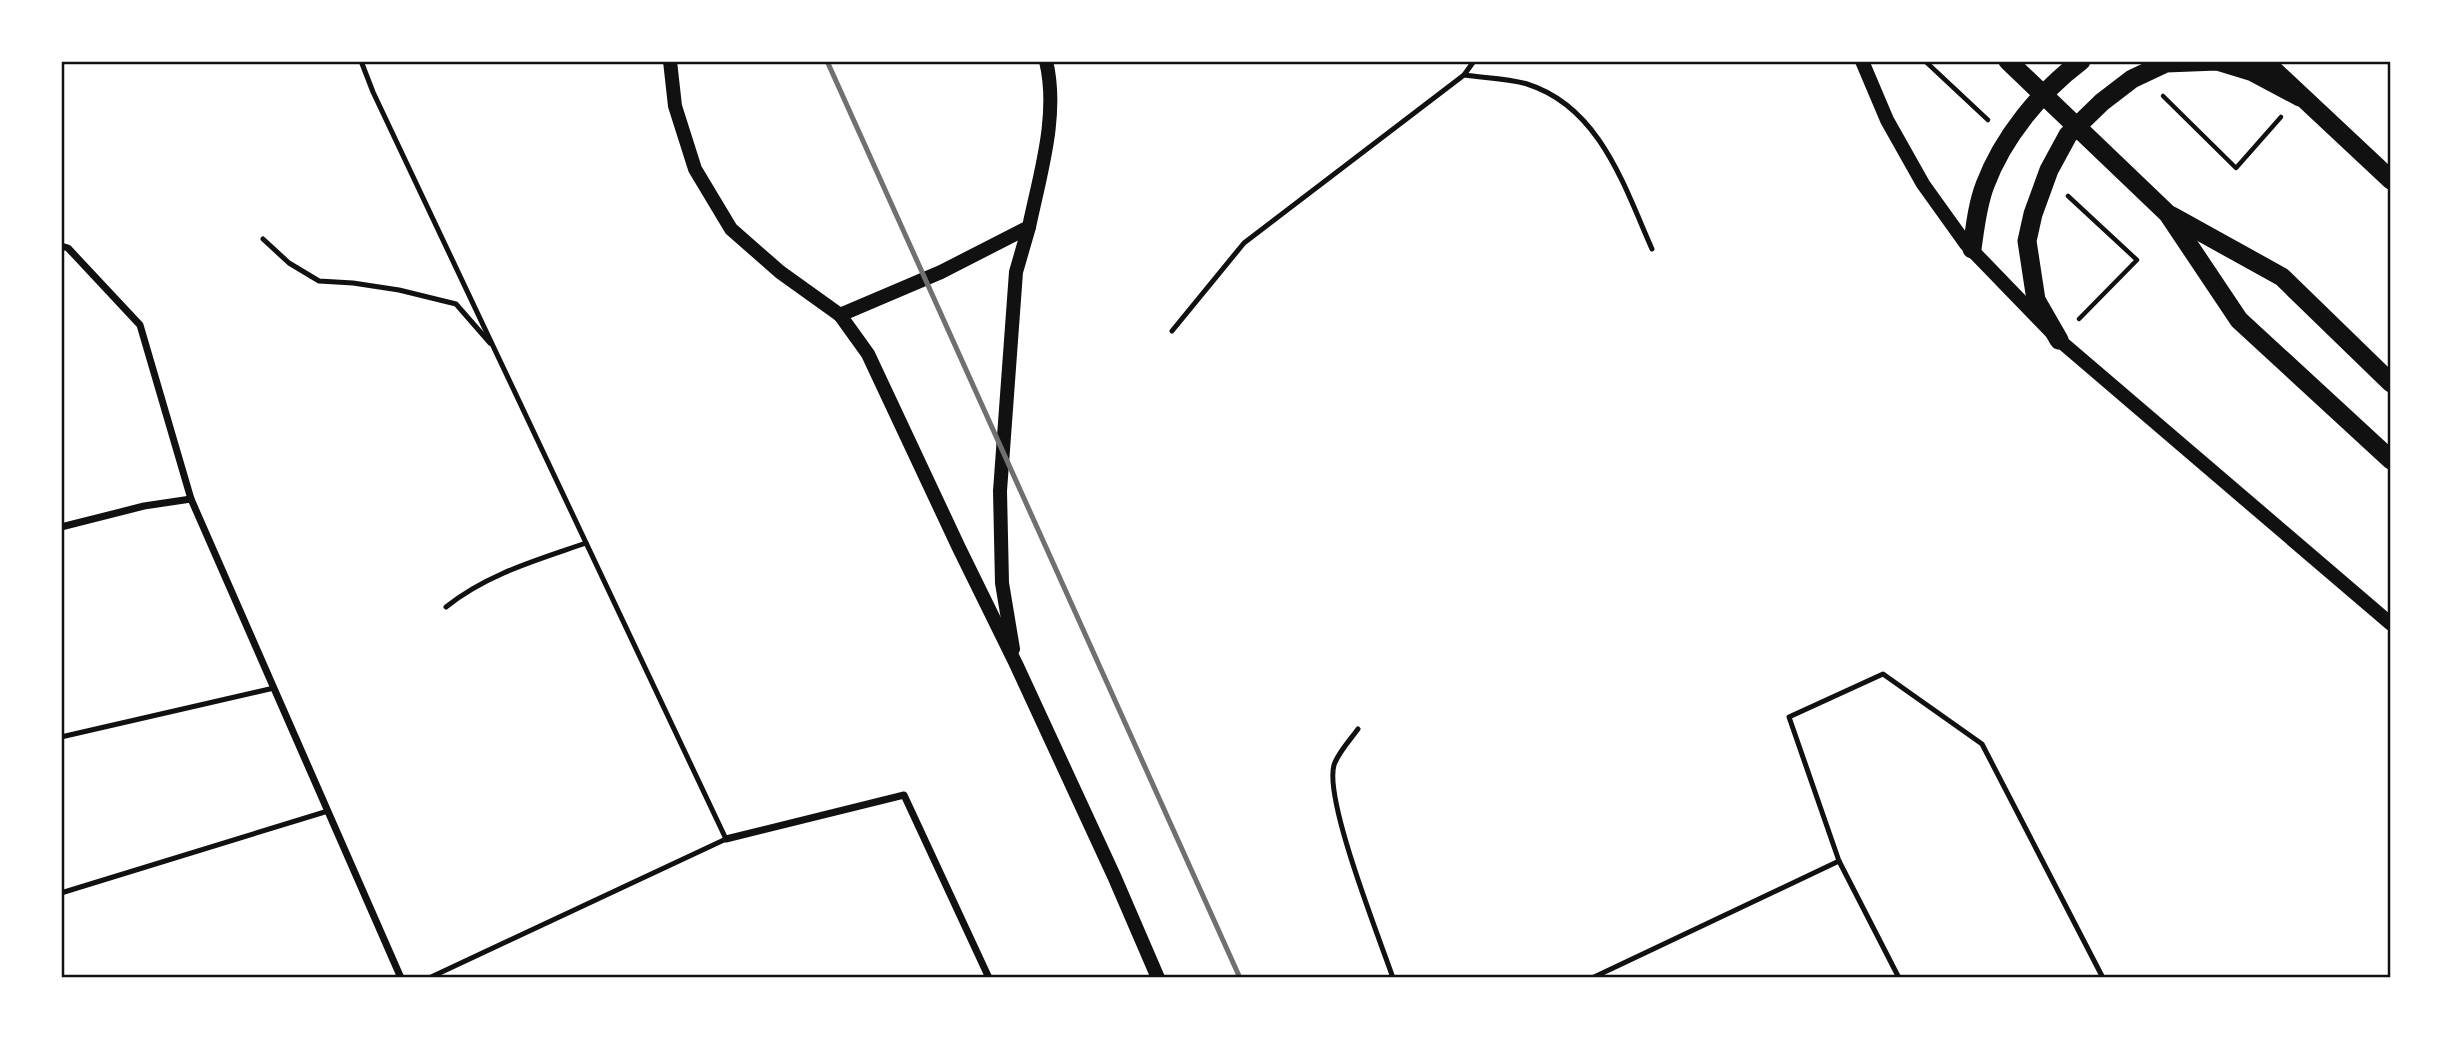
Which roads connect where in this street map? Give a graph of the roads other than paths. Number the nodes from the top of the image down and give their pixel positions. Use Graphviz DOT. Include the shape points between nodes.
graph roads {
  1 [pos="361,61"];
  2 [pos="670,61"];
  3 [pos="1046,61"];
  4 [pos="1474,61"];
  5 [pos="1862,61"];
  6 [pos="2008,61"];
  7 [pos="2081,61"];
  8 [pos="2264,61"];
  9 [pos="1464,75"];
  10 [pos="2300,97"];
  11 [pos="2391,180"];
  12 [pos="2168,214"];
  13 [pos="1029,227"];
  14 [pos="263,239"];
  15 [pos="61,246"];
  16 [pos="1652,249"];
  17 [pos="1972,249"];
  18 [pos="840,315"];
  19 [pos="1172,331"];
  20 [pos="2059,340"];
  21 [pos="494,348"];
  22 [pos="2391,383"];
  23 [pos="2391,460"];
  24 [pos="191,499"];
  25 [pos="61,527"];
  26 [pos="586,543"];
  27 [pos="446,607"];
  28 [pos="2391,624"];
  29 [pos="1016,664"];
  30 [pos="274,688"];
  31 [pos="1358,729"];
  32 [pos="61,737"];
  33 [pos="328,811"];
  34 [pos="726,839"];
  35 [pos="1839,861"];
  36 [pos="61,893"];
  37 [pos="401,978"];
  38 [pos="429,978"];
  39 [pos="989,978"];
  40 [pos="1158,978"];
  41 [pos="1393,978"];
  42 [pos="1592,978"];
  43 [pos="1899,978"];
  44 [pos="2103,978"];
  1 -- 21 [label="lane"];
  2 -- 18 [label="main road" via="675,106 695,169 731,229"];
  3 -- 13 [label="main road" via="1051,82 1046,146"];
  4 -- 9 [label="lane"];
  5 -- 17 [label="main road" via="1886,120 1923,184"];
  6 -- 12 [label="highway"];
  7 -- 17 [label="highway" via="2057,79 2001,154 1985,184"];
  8 -- 10 [label="highway"];
  9 -- 16 [label="lane" via="1527,84 1558,98 1586,121 1615,166"];
  9 -- 19 [label="lane" via="1244,243"];
  10 -- 11 [label="highway"];
  10 -- 20 [label="highway" via="2253,72 2217,61 2166,63 2132,79 2068,135 2045,181 2027,241 2036,300"];
  12 -- 22 [label="highway" via="2282,277"];
  12 -- 23 [label="highway" via="2239,320"];
  13 -- 18 [label="main road" via="941,272"];
  13 -- 29 [label="main road" via="1016,272 1000,491 1002,583"];
  14 -- 21 [label="lane" via="318,281 399,290 456,304"];
  15 -- 24 [label="street" via="68,248 140,325"];
  17 -- 20 [label="main road"];
  18 -- 29 [label="main road" via="868,354"];
  20 -- 28 [label="main road"];
  21 -- 26 [label="lane"];
  24 -- 25 [label="street"];
  24 -- 30 [label="street"];
  26 -- 27 [label="lane" via="506,571"];
  26 -- 34 [label="lane"];
  29 -- 40 [label="main road"];
  30 -- 32 [label="lane"];
  30 -- 33 [label="street"];
  31 -- 41 [label="lane" via="1335,764 1332,782 1339,818"];
  33 -- 36 [label="lane"];
  33 -- 37 [label="street"];
  34 -- 38 [label="lane"];
  34 -- 39 [label="street" via="904,795"];
  35 -- 42 [label="lane"];
  35 -- 43 [label="lane"];
  35 -- 44 [label="lane" via="1790,717 1883,674 1982,744"];
}
